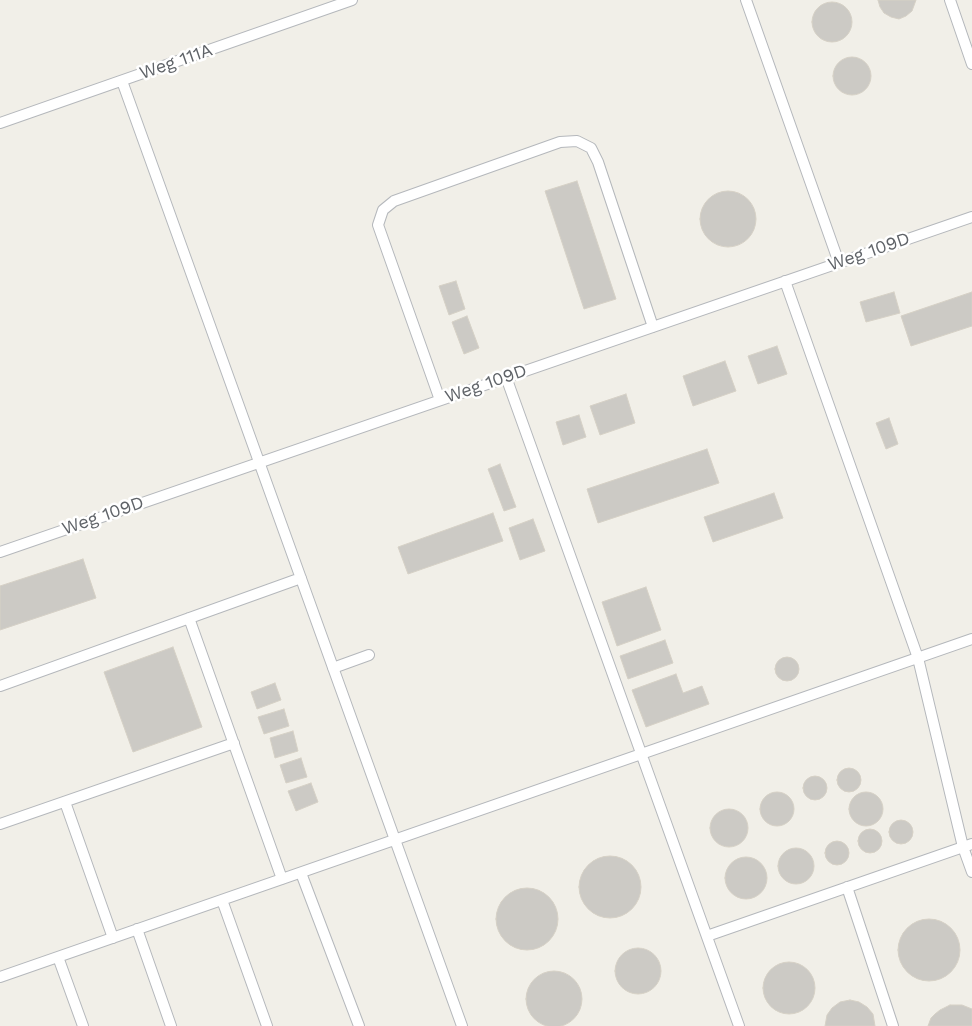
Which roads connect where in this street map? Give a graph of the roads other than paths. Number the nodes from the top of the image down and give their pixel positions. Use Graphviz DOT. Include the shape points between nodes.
graph roads {
  1 [pos="352,0"];
  2 [pos="746,0"];
  3 [pos="950,0"];
  4 [pos="972,64"];
  5 [pos="122,81"];
  6 [pos="0,123"];
  7 [pos="972,217"];
  8 [pos="840,262"];
  9 [pos="785,281"];
  10 [pos="653,327"];
  11 [pos="506,377"];
  12 [pos="440,400"];
  13 [pos="259,462"];
  14 [pos="0,552"];
  15 [pos="300,578"];
  16 [pos="189,618"];
  17 [pos="972,639"];
  18 [pos="369,655"];
  19 [pos="918,658"];
  20 [pos="333,668"];
  21 [pos="0,686"];
  22 [pos="234,743"];
  23 [pos="642,754"];
  24 [pos="65,802"];
  25 [pos="0,824"];
  26 [pos="395,840"];
  27 [pos="967,845"];
  28 [pos="301,872"];
  29 [pos="972,872"];
  30 [pos="282,879"];
  31 [pos="847,887"];
  32 [pos="222,900"];
  33 [pos="137,930"];
  34 [pos="707,936"];
  35 [pos="114,938"];
  36 [pos="58,957"];
  37 [pos="0,977"];
  38 [pos="83,1026"];
  39 [pos="171,1026"];
  40 [pos="267,1026"];
  41 [pos="359,1026"];
  42 [pos="462,1026"];
  43 [pos="739,1026"];
  44 [pos="893,1026"];
  1 -- 5 [label="lane, Weg 111A"];
  2 -- 8 [label="lane"];
  3 -- 4 [label="lane"];
  5 -- 6 [label="lane, Weg 111A"];
  5 -- 13 [label="lane"];
  7 -- 8 [label="lane, Weg 109D"];
  8 -- 9 [label="lane, Weg 109D"];
  9 -- 10 [label="lane, Weg 109D"];
  9 -- 19 [label="lane"];
  10 -- 11 [label="lane, Weg 109D"];
  10 -- 12 [label="lane" via="591,148 577,141 560,142 394,201 383,210 378,225"];
  11 -- 12 [label="lane, Weg 109D"];
  11 -- 23 [label="lane"];
  12 -- 13 [label="lane, Weg 109D"];
  13 -- 14 [label="lane, Weg 109D"];
  13 -- 15 [label="lane"];
  15 -- 16 [label="lane"];
  15 -- 20 [label="lane"];
  16 -- 21 [label="lane"];
  16 -- 22 [label="lane"];
  17 -- 19 [label="lane"];
  18 -- 20 [label="lane"];
  19 -- 23 [label="lane"];
  19 -- 27 [label="lane"];
  20 -- 26 [label="lane"];
  22 -- 24 [label="lane"];
  22 -- 30 [label="lane"];
  23 -- 26 [label="lane"];
  23 -- 34 [label="lane"];
  24 -- 25 [label="lane"];
  24 -- 35 [label="lane"];
  26 -- 28 [label="lane"];
  26 -- 42 [label="lane"];
  27 -- 29 [label="lane"];
  27 -- 31 [label="lane"];
  28 -- 30 [label="lane"];
  28 -- 41 [label="lane"];
  30 -- 32 [label="lane"];
  31 -- 34 [label="lane"];
  31 -- 44 [label="lane"];
  32 -- 33 [label="lane"];
  32 -- 40 [label="lane"];
  33 -- 35 [label="lane"];
  33 -- 39 [label="lane"];
  34 -- 43 [label="lane"];
  35 -- 36 [label="lane"];
  36 -- 37 [label="lane"];
  36 -- 38 [label="lane"];
}
